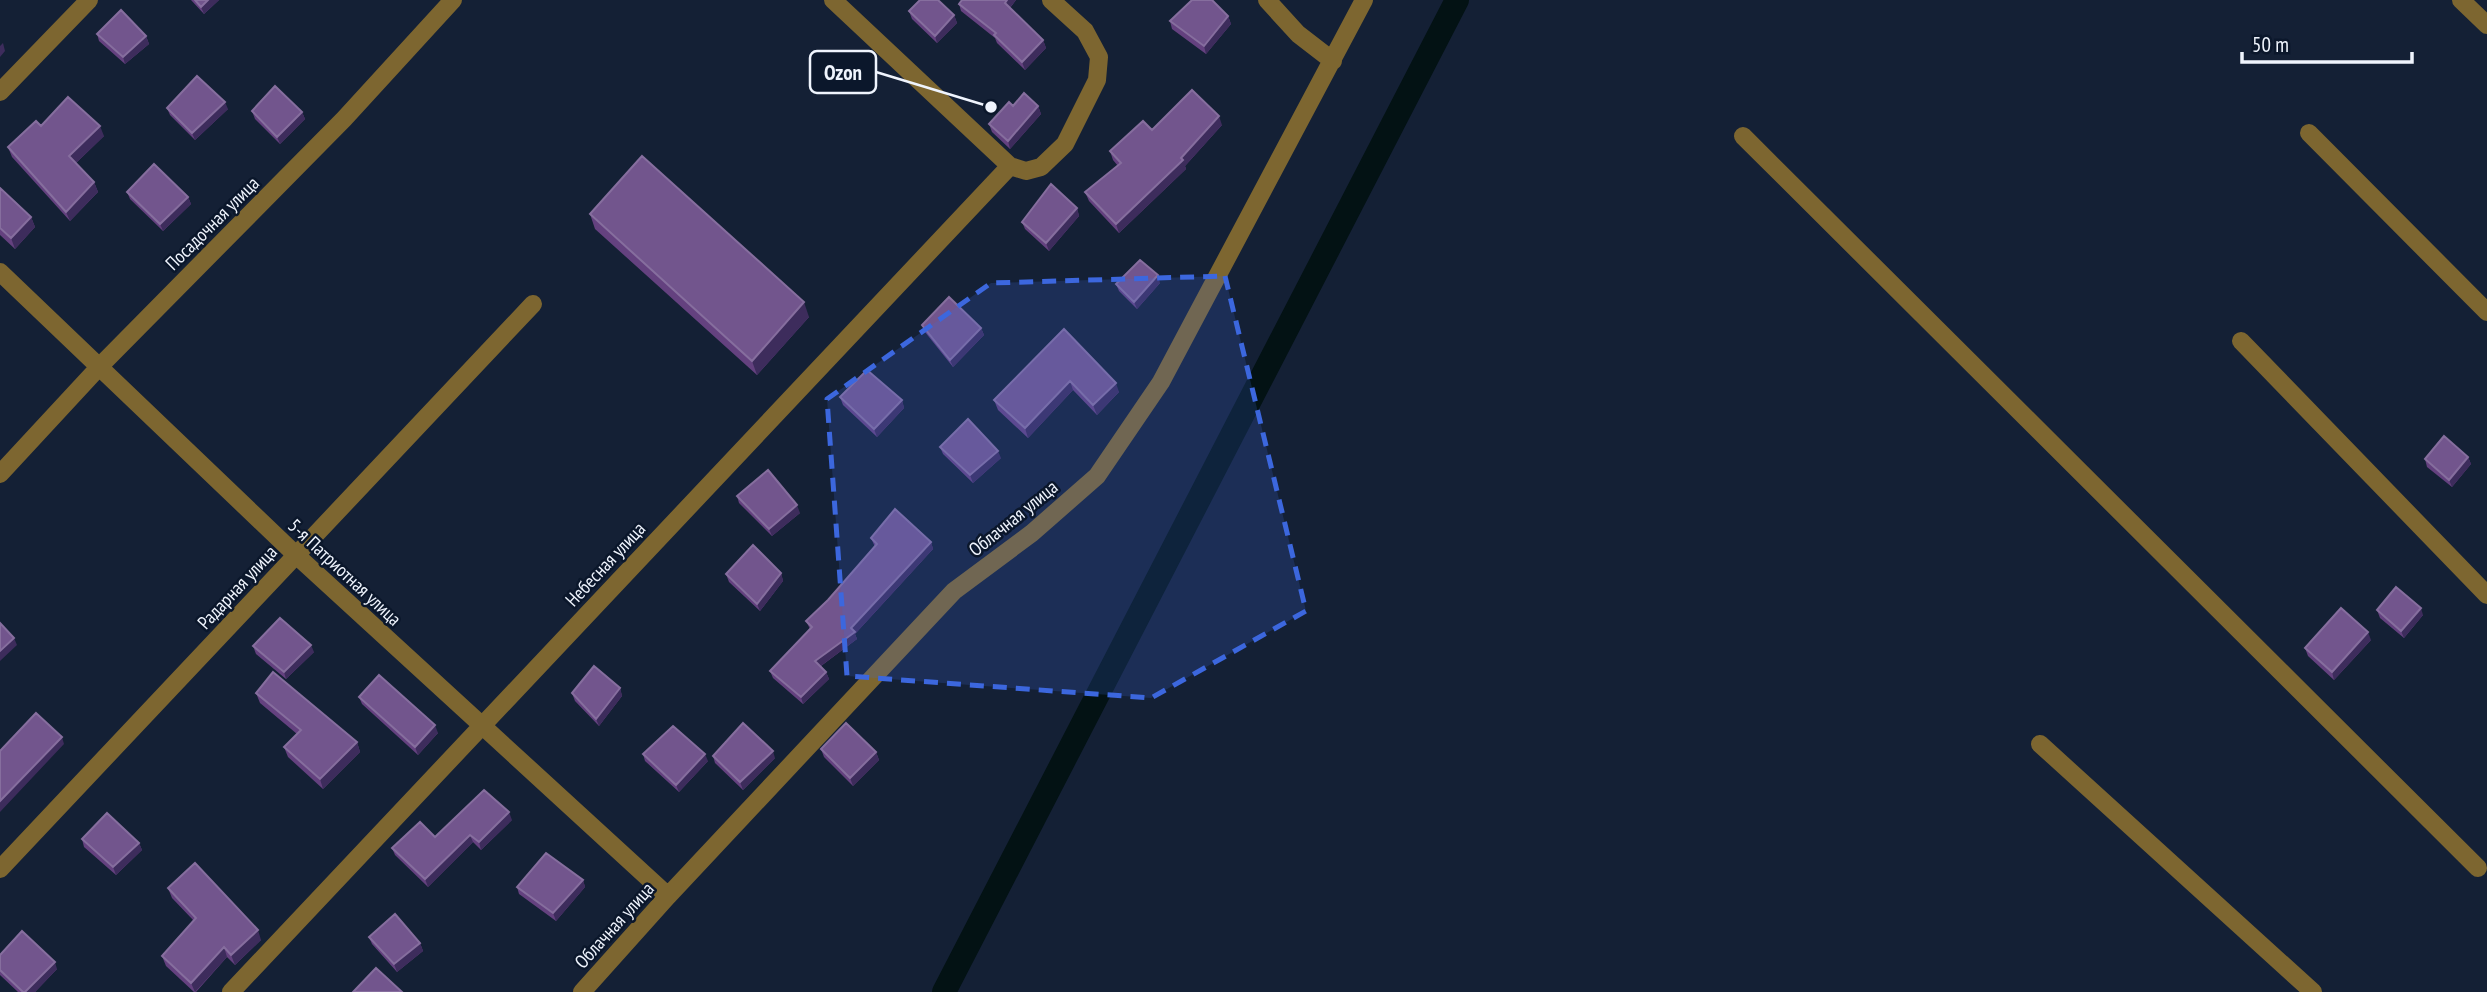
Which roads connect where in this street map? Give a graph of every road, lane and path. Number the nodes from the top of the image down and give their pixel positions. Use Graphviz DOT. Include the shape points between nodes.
graph roads {
  1 [pos="89,0"];
  2 [pos="453,0"];
  3 [pos="833,0"];
  4 [pos="1051,0"];
  5 [pos="1268,0"];
  6 [pos="1364,0"];
  7 [pos="2461,0"];
  8 [pos="2487,25"];
  9 [pos="1334,61"];
  10 [pos="0,92"];
  11 [pos="2309,133"];
  12 [pos="1743,136"];
  13 [pos="1010,166"];
  14 [pos="0,272"];
  15 [pos="533,304"];
  16 [pos="2487,312"];
  17 [pos="2241,341"];
  18 [pos="100,366"];
  19 [pos="0,474"];
  20 [pos="296,555"];
  21 [pos="2487,595"];
  22 [pos="482,726"];
  23 [pos="2040,744"];
  24 [pos="2478,868"];
  25 [pos="0,869"];
  26 [pos="668,896"];
  27 [pos="231,992"];
  28 [pos="582,992"];
  29 [pos="2313,992"];
  1 -- 10 [label="street"];
  2 -- 18 [label="street, Посадочная улица" via="344,119"];
  3 -- 13 [label="street"];
  4 -- 13 [label="street" via="1085,30 1099,57 1097,80 1065,144 1041,167 1026,171"];
  5 -- 9 [label="street" via="1298,34"];
  6 -- 9 [label="street, Облачная улица"];
  7 -- 8 [label="street"];
  9 -- 26 [label="street, Облачная улица" via="1161,383 1097,476 1032,533 954,591"];
  11 -- 16 [label="street"];
  12 -- 24 [label="street"];
  13 -- 22 [label="street, Небесная улица"];
  14 -- 18 [label="street, 5-я Патриотная улица"];
  15 -- 20 [label="street, Радарная улица"];
  17 -- 21 [label="street"];
  18 -- 19 [label="street, Посадочная улица"];
  18 -- 20 [label="street, 5-я Патриотная улица"];
  20 -- 22 [label="street, 5-я Патриотная улица"];
  20 -- 25 [label="street, Радарная улица"];
  22 -- 26 [label="street, 5-я Патриотная улица"];
  22 -- 27 [label="street, Небесная улица"];
  23 -- 29 [label="street"];
  26 -- 28 [label="street, Облачная улица"];
}
